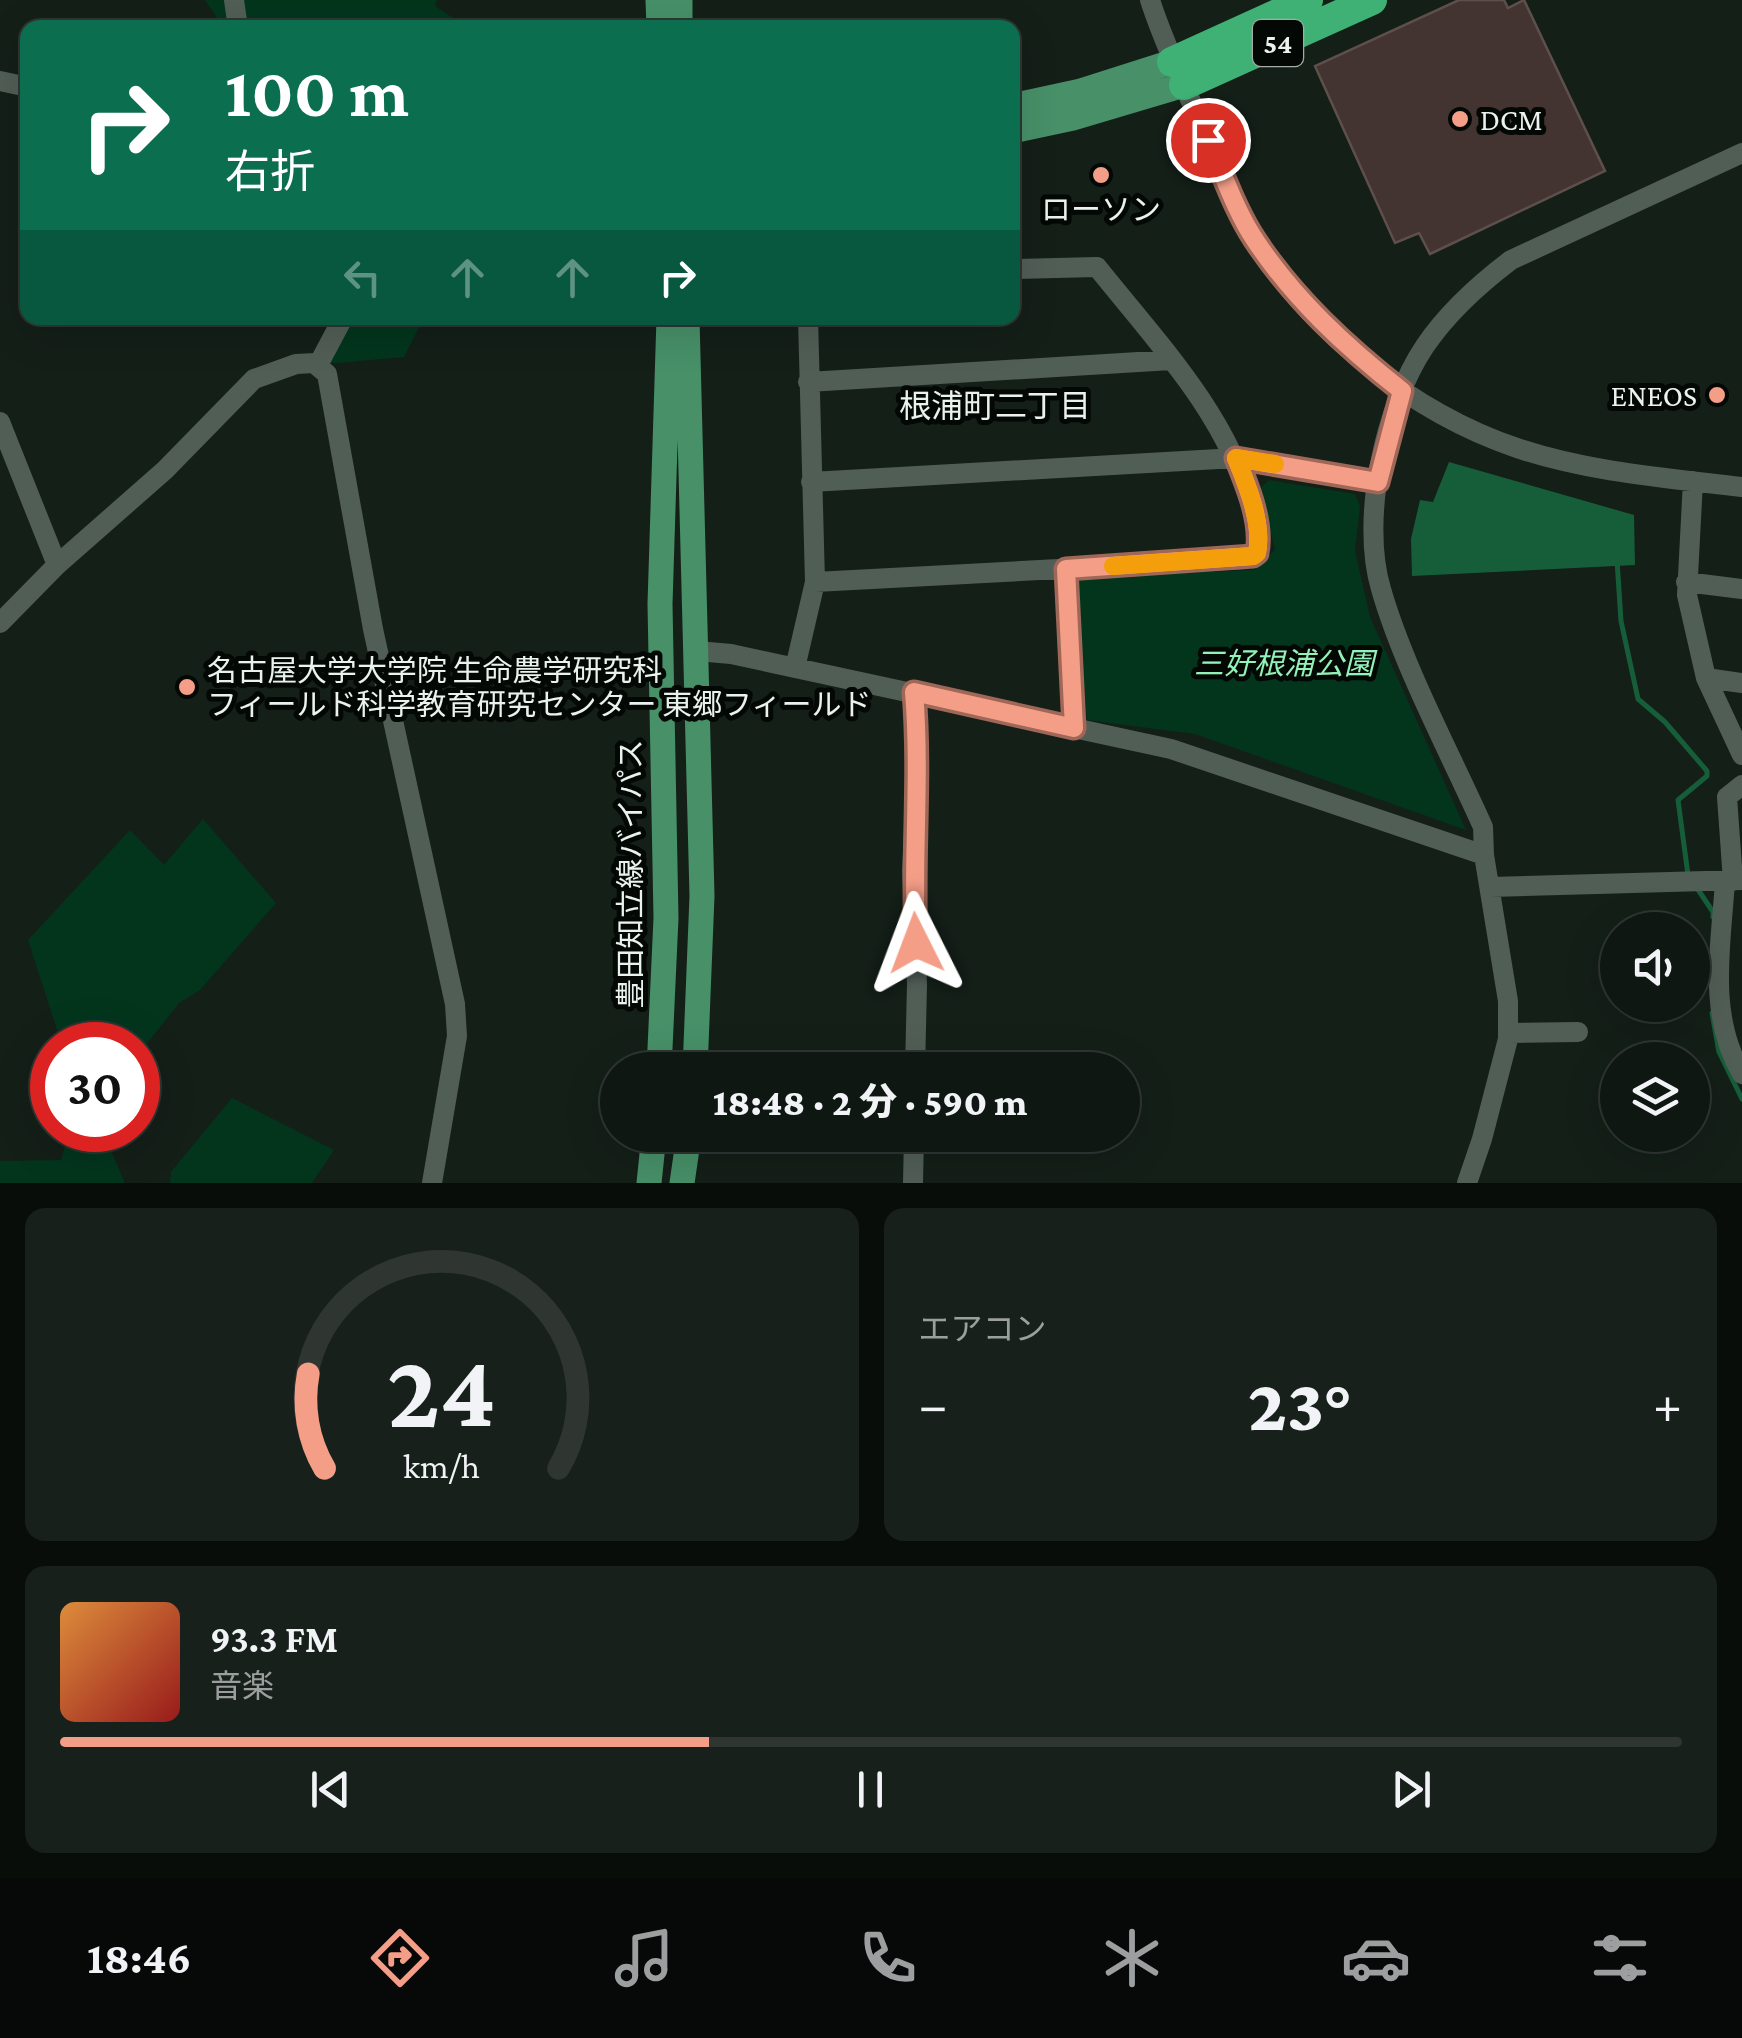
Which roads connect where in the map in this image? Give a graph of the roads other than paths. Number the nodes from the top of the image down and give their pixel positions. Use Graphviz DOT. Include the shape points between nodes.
graph roads {
  1 [pos="1150,0"];
  2 [pos="1308,0"];
  3 [pos="1372,0"];
  4 [pos="1178,73"];
  5 [pos="1020,104"];
  6 [pos="1020,129"];
  7 [pos="1742,152"];
  8 [pos="1020,270"];
  9 [pos="339,325"];
  10 [pos="670,325"];
  11 [pos="687,325"];
  12 [pos="808,325"];
  13 [pos="1172,360"];
  14 [pos="318,365"];
  15 [pos="808,382"];
  16 [pos="1402,391"];
  17 [pos="0,422"];
  18 [pos="1236,458"];
  19 [pos="1693,481"];
  20 [pos="812,482"];
  21 [pos="1378,482"];
  22 [pos="1742,487"];
  23 [pos="57,565"];
  24 [pos="1066,569"];
  25 [pos="814,582"];
  26 [pos="1686,582"];
  27 [pos="1742,589"];
  28 [pos="0,622"];
  29 [pos="697,651"];
  30 [pos="796,668"];
  31 [pos="1706,678"];
  32 [pos="1742,683"];
  33 [pos="914,692"];
  34 [pos="1074,728"];
  35 [pos="1742,755"];
  36 [pos="1742,785"];
  37 [pos="1484,855"];
  38 [pos="1733,880"];
  39 [pos="1491,887"];
  40 [pos="1578,1032"];
  41 [pos="1508,1033"];
  42 [pos="660,1052"];
  43 [pos="697,1052"];
  44 [pos="915,1052"];
  45 [pos="1742,1074"];
  46 [pos="652,1152"];
  47 [pos="687,1152"];
  48 [pos="914,1152"];
  49 [pos="432,1183"];
  50 [pos="649,1183"];
  51 [pos="682,1183"];
  52 [pos="913,1183"];
  53 [pos="1466,1183"];
  1 -- 4 [label="street"];
  2 -- 4 [label="highway, 54"];
  3 -- 4 [label="highway, 54"];
  4 -- 5 [label="main road, 54"];
  4 -- 6 [label="main road, 54" via="1073,118"];
  4 -- 16 [label="street" via="1253,238 1304,304"];
  7 -- 16 [label="street" via="1511,260 1450,312"];
  8 -- 13 [label="street" via="1097,267"];
  9 -- 14 [label="street"];
  10 -- 42 [label="main road, 豊田知立線バイパス" via="660,604 666,918"];
  11 -- 29 [label="main road"];
  12 -- 15 [label="street"];
  13 -- 15 [label="street"];
  13 -- 18 [label="street"];
  14 -- 23 [label="street" via="296,364 254,380"];
  14 -- 49 [label="street" via="327,374 372,630 454,1004 457,1036"];
  15 -- 20 [label="street"];
  16 -- 19 [label="street" via="1518,448"];
  16 -- 21 [label="street"];
  17 -- 23 [label="street"];
  18 -- 20 [label="street"];
  18 -- 21 [label="street"];
  18 -- 24 [label="street" via="1258,536 1253,556"];
  19 -- 22 [label="street"];
  19 -- 26 [label="street"];
  20 -- 25 [label="street"];
  21 -- 37 [label="street" via="1374,531 1381,590 1484,827"];
  23 -- 28 [label="street"];
  24 -- 25 [label="street"];
  24 -- 34 [label="street"];
  25 -- 30 [label="street"];
  26 -- 27 [label="street"];
  26 -- 31 [label="street"];
  29 -- 30 [label="street"];
  29 -- 43 [label="main road" via="702,896"];
  30 -- 33 [label="street"];
  31 -- 32 [label="street"];
  31 -- 35 [label="street"];
  33 -- 34 [label="street"];
  33 -- 44 [label="street"];
  34 -- 37 [label="street" via="1192,755"];
  36 -- 38 [label="street" via="1727,796"];
  37 -- 39 [label="street"];
  38 -- 39 [label="street"];
  38 -- 45 [label="street" via="1719,1006"];
  39 -- 41 [label="street"];
  40 -- 41 [label="street"];
  41 -- 53 [label="street"];
  46 -- 50 [label="main road"];
  47 -- 51 [label="main road"];
  48 -- 52 [label="street"];
}
